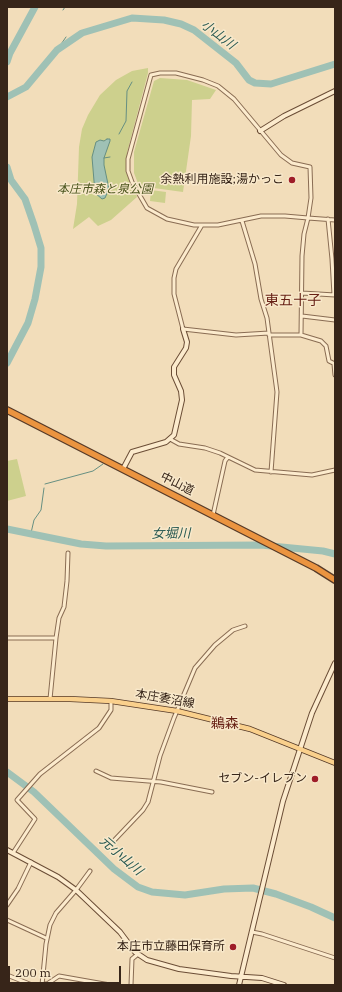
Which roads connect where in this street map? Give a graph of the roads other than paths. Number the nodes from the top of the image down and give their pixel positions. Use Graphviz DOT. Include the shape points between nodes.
graph roads {
  1 [pos="335,91"];
  2 [pos="260,131"];
  3 [pos="308,218"];
  4 [pos="328,219"];
  5 [pos="335,220"];
  6 [pos="242,221"];
  7 [pos="202,225"];
  8 [pos="302,293"];
  9 [pos="334,295"];
  10 [pos="302,316"];
  11 [pos="335,320"];
  12 [pos="183,329"];
  13 [pos="269,334"];
  14 [pos="301,335"];
  15 [pos="334,364"];
  16 [pos="335,375"];
  17 [pos="7,410"];
  18 [pos="170,439"];
  19 [pos="228,457"];
  20 [pos="123,468"];
  21 [pos="335,470"];
  22 [pos="271,472"];
  23 [pos="213,515"];
  24 [pos="68,553"];
  25 [pos="335,580"];
  26 [pos="245,626"];
  27 [pos="7,638"];
  28 [pos="56,638"];
  29 [pos="335,663"];
  30 [pos="7,699"];
  31 [pos="50,699"];
  32 [pos="111,701"];
  33 [pos="177,711"];
  34 [pos="299,748"];
  35 [pos="335,763"];
  36 [pos="96,771"];
  37 [pos="154,782"];
  38 [pos="212,792"];
  39 [pos="107,848"];
  40 [pos="7,850"];
  41 [pos="13,853"];
  42 [pos="31,862"];
  43 [pos="90,871"];
  44 [pos="76,890"];
  45 [pos="7,897"];
  46 [pos="11,899"];
  47 [pos="7,905"];
  48 [pos="7,920"];
  49 [pos="252,932"];
  50 [pos="46,938"];
  51 [pos="138,954"];
  52 [pos="335,958"];
  53 [pos="7,975"];
  54 [pos="241,977"];
  55 [pos="42,984"];
  56 [pos="32,985"];
  57 [pos="110,985"];
  58 [pos="131,985"];
  59 [pos="239,985"];
  60 [pos="284,985"];
  1 -- 2 [label="street"];
  2 -- 3 [label="street" via="286,160 310,167 312,188"];
  2 -- 7 [label="street" via="234,99 214,84 176,73 150,75 129,150 130,178 144,205 154,213 180,222"];
  3 -- 4 [label="street"];
  3 -- 6 [label="street" via="260,216"];
  3 -- 8 [label="street" via="304,234"];
  4 -- 5 [label="street"];
  4 -- 9 [label="street"];
  6 -- 7 [label="street"];
  6 -- 13 [label="street" via="268,318"];
  7 -- 12 [label="street" via="176,269 174,278 176,301"];
  8 -- 9 [label="street"];
  8 -- 10 [label="street"];
  10 -- 11 [label="street"];
  10 -- 14 [label="street"];
  12 -- 13 [label="street" via="236,335"];
  12 -- 18 [label="street" via="187,345 184,354 175,364 174,371 181,391 182,404 174,435"];
  13 -- 14 [label="street"];
  13 -- 22 [label="street" via="276,392"];
  14 -- 15 [label="street" via="322,341 326,346 329,361"];
  15 -- 16 [label="street"];
  17 -- 20 [label="highway, 中山道"];
  18 -- 19 [label="street" via="179,444 205,448"];
  18 -- 20 [label="street" via="132,452"];
  19 -- 22 [label="street" via="255,470"];
  19 -- 23 [label="street"];
  20 -- 23 [label="highway, 中山道"];
  21 -- 22 [label="street" via="312,475"];
  23 -- 25 [label="highway, 中山道"];
  24 -- 28 [label="street" via="64,607 59,618"];
  26 -- 33 [label="street" via="233,630 207,652 195,668"];
  27 -- 28 [label="street"];
  28 -- 31 [label="street"];
  29 -- 34 [label="street"];
  30 -- 31 [label="main road, 本庄妻沼線"];
  31 -- 32 [label="main road, 本庄妻沼線"];
  32 -- 33 [label="main road, 本庄妻沼線"];
  32 -- 41 [label="street" via="110,710 96,732 50,765 17,800 35,819"];
  33 -- 34 [label="main road, 本庄妻沼線" via="250,729"];
  33 -- 37 [label="street" via="160,756"];
  34 -- 35 [label="main road, 本庄妻沼線"];
  34 -- 49 [label="street"];
  36 -- 37 [label="street" via="111,778"];
  37 -- 38 [label="street"];
  37 -- 39 [label="street" via="143,810"];
  40 -- 41 [label="street"];
  41 -- 42 [label="street"];
  42 -- 44 [label="street"];
  42 -- 46 [label="street"];
  43 -- 44 [label="street"];
  44 -- 50 [label="street" via="56,913"];
  44 -- 51 [label="street" via="120,932"];
  45 -- 46 [label="street"];
  46 -- 47 [label="street"];
  48 -- 50 [label="street"];
  49 -- 52 [label="street"];
  49 -- 54 [label="street"];
  50 -- 55 [label="street"];
  51 -- 54 [label="street" via="165,966"];
  51 -- 58 [label="street" via="132,959"];
  53 -- 56 [label="street"];
  54 -- 59 [label="street"];
  54 -- 60 [label="street" via="262,978"];
  55 -- 57 [label="street" via="47,984 59,976"];
}
